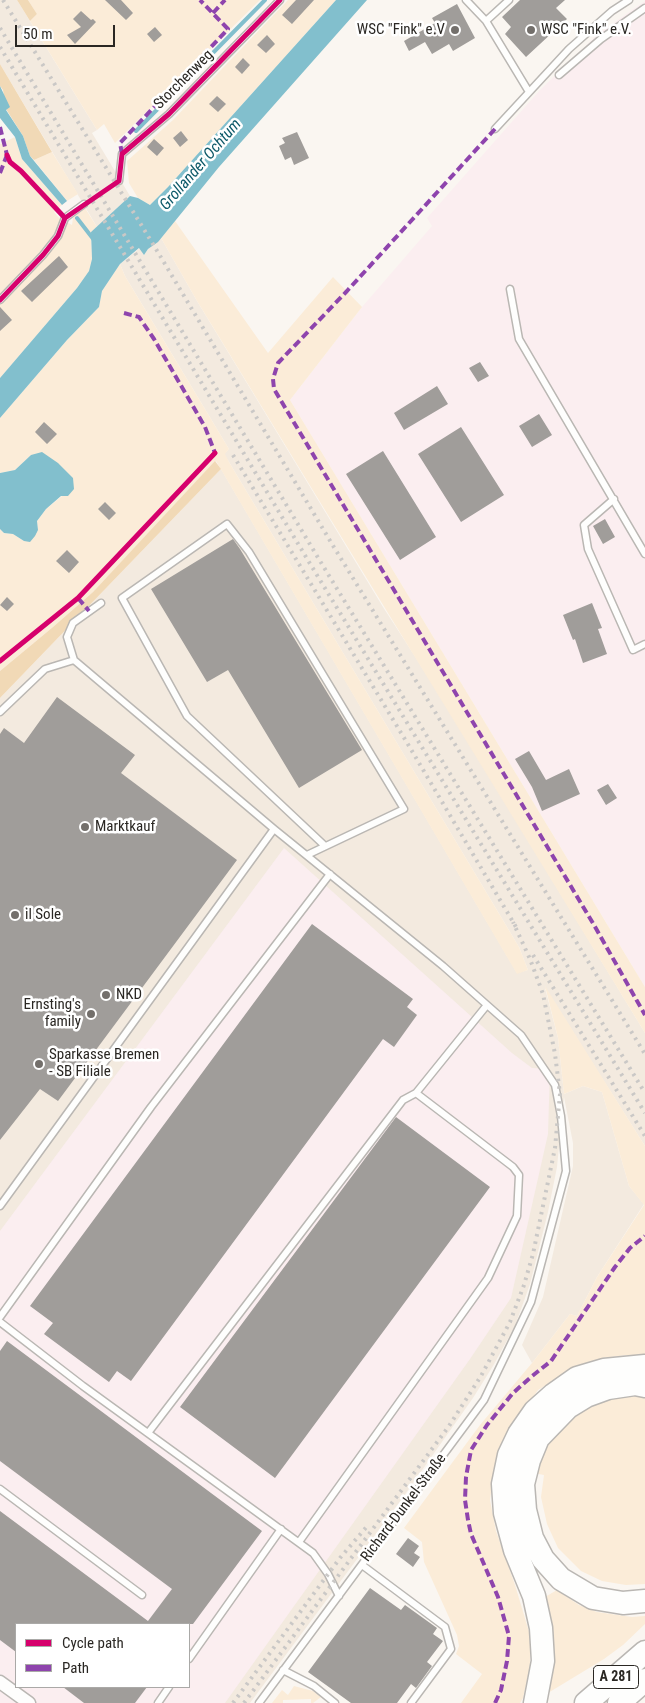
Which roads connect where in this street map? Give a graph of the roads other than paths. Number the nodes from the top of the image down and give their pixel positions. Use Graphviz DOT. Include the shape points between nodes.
graph roads {
  1 [pos="280,0"];
  2 [pos="466,0"];
  3 [pos="509,0"];
  4 [pos="629,0"];
  5 [pos="645,8"];
  6 [pos="486,21"];
  7 [pos="559,75"];
  8 [pos="529,92"];
  9 [pos="495,129"];
  10 [pos="119,181"];
  11 [pos="84,204"];
  12 [pos="510,289"];
  13 [pos="0,300"];
  14 [pos="614,499"];
  15 [pos="645,554"];
  16 [pos="101,603"];
  17 [pos="645,644"];
  18 [pos="74,660"];
  19 [pos="0,712"];
  20 [pos="274,829"];
  21 [pos="325,846"];
  22 [pos="307,855"];
  23 [pos="330,874"];
  24 [pos="487,1005"];
  25 [pos="416,1093"];
  26 [pos="0,1206"];
  27 [pos="0,1317"];
  28 [pos="0,1322"];
  29 [pos="645,1366"];
  30 [pos="645,1386"];
  31 [pos="148,1433"];
  32 [pos="0,1490"];
  33 [pos="281,1529"];
  34 [pos="299,1542"];
  35 [pos="362,1564"];
  36 [pos="142,1595"];
  37 [pos="339,1596"];
  38 [pos="645,1601"];
  39 [pos="645,1652"];
  40 [pos="190,1659"];
  41 [pos="283,1670"];
  42 [pos="645,1680"];
  43 [pos="0,1682"];
  44 [pos="169,1688"];
  45 [pos="29,1703"];
  46 [pos="158,1703"];
  47 [pos="259,1703"];
  48 [pos="335,1703"];
  49 [pos="411,1703"];
  50 [pos="535,1703"];
  51 [pos="586,1703"];
  52 [pos="619,1703"];
  1 -- 10 [label="lane, Storchenweg" via="170,114 122,154"];
  2 -- 6 [label="lane"];
  3 -- 6 [label="lane"];
  4 -- 8 [label="lane" via="569,49"];
  5 -- 7 [label="lane" via="601,39"];
  6 -- 8 [label="lane"];
  8 -- 9 [label="lane"];
  11 -- 13 [label="lane" via="65,218 58,236 43,255"];
  12 -- 14 [label="lane" via="519,339"];
  14 -- 15 [label="lane"];
  14 -- 17 [label="lane" via="584,525 588,549 633,650"];
  16 -- 18 [label="lane" via="73,623 67,637"];
  18 -- 19 [label="lane" via="45,669"];
  18 -- 20 [label="lane, Richard-Dunkel-Straße"];
  20 -- 22 [label="lane, Richard-Dunkel-Straße"];
  20 -- 26 [label="lane"];
  21 -- 21 [label="lane" via="404,809 249,552 227,524 122,598 187,716"];
  21 -- 22 [label="lane"];
  22 -- 23 [label="lane, Richard-Dunkel-Straße"];
  23 -- 24 [label="lane, Richard-Dunkel-Straße"];
  23 -- 27 [label="lane" via="151,1107"];
  24 -- 25 [label="lane"];
  24 -- 35 [label="lane, Richard-Dunkel-Straße" via="521,1036 555,1085 566,1171 531,1302 484,1400"];
  25 -- 31 [label="lane" via="403,1100"];
  25 -- 34 [label="lane" via="513,1167 518,1175 517,1216 488,1278"];
  28 -- 31 [label="lane"];
  29 -- 50 [label="highway" via="604,1370 577,1378 535,1411 518,1434 509,1455 503,1484 505,1513 515,1550 534,1596 541,1628 543,1661"];
  30 -- 38 [label="highway" via="634,1384 608,1388 568,1407 538,1438 523,1484 532,1538 543,1559 561,1579 593,1598 623,1603"];
  31 -- 33 [label="lane"];
  32 -- 36 [label="lane"];
  33 -- 34 [label="lane"];
  33 -- 40 [label="lane"];
  34 -- 37 [label="lane" via="313,1553"];
  35 -- 37 [label="lane, Richard-Dunkel-Straße"];
  35 -- 49 [label="lane" via="445,1627 451,1649"];
  37 -- 41 [label="lane, Richard-Dunkel-Straße"];
  39 -- 51 [label="highway, A 281"];
  41 -- 47 [label="lane, Richard-Dunkel-Straße"];
  41 -- 48 [label="lane" via="314,1686"];
  42 -- 52 [label="highway, A 281"];
  43 -- 45 [label="street"];
  44 -- 46 [label="lane"];
}
